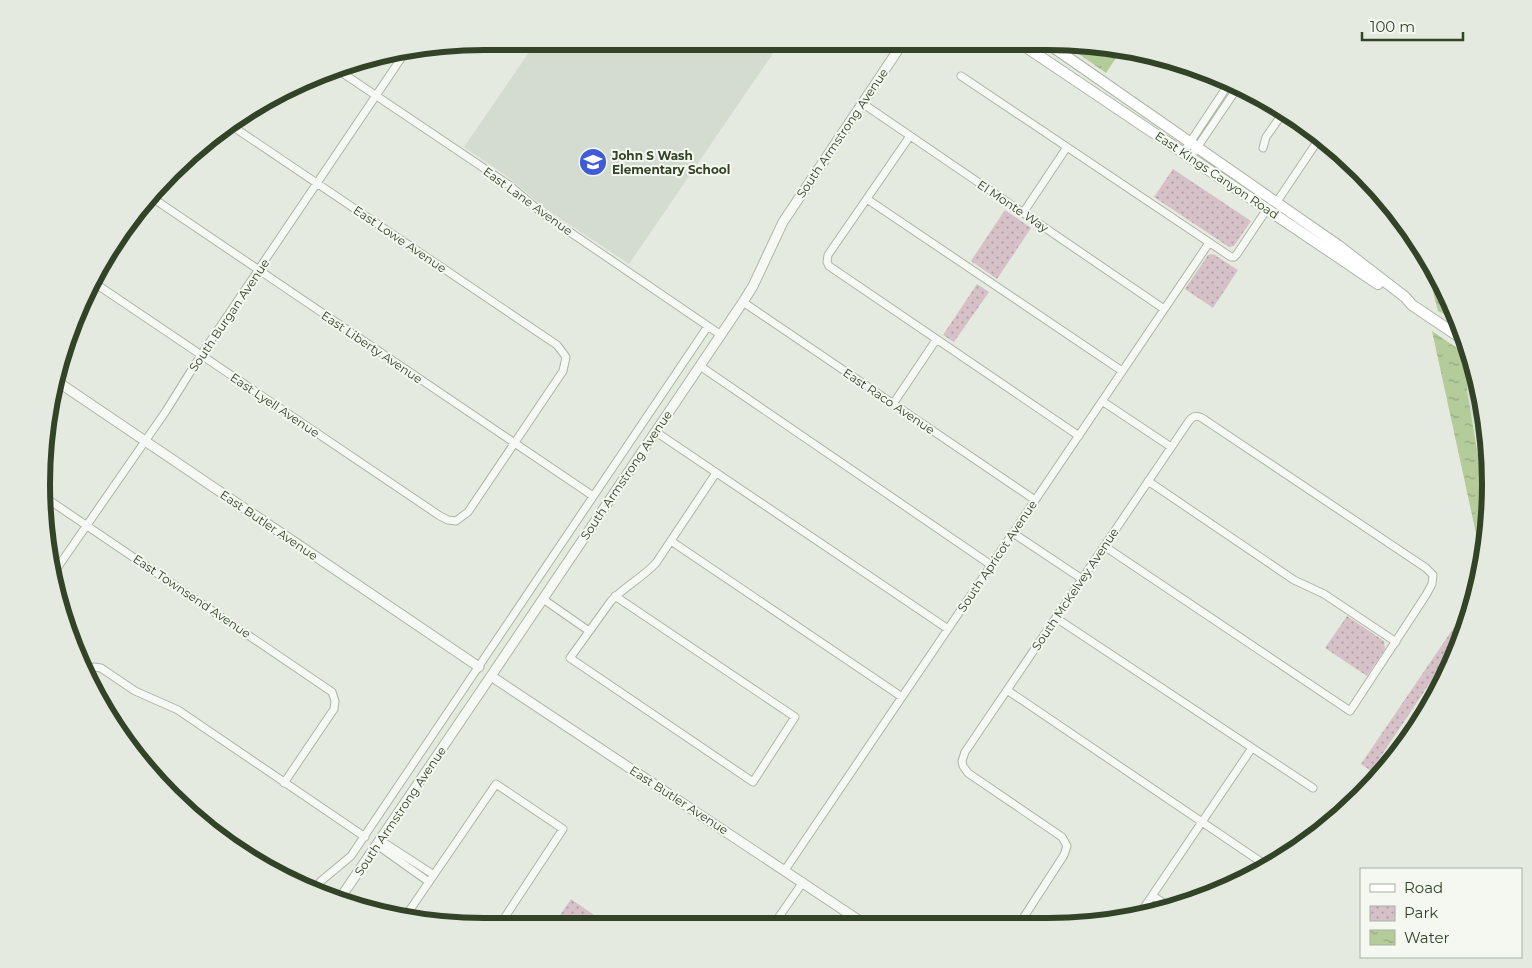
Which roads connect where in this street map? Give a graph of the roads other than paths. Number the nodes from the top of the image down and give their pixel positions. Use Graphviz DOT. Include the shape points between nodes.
graph roads {
  1 [pos="898,50"];
  2 [pos="1032,50"];
  3 [pos="1058,50"];
  4 [pos="402,58"];
  5 [pos="343,73"];
  6 [pos="961,76"];
  7 [pos="1226,89"];
  8 [pos="1234,92"];
  9 [pos="376,96"];
  10 [pos="862,103"];
  11 [pos="1280,117"];
  12 [pos="236,128"];
  13 [pos="910,136"];
  14 [pos="1316,143"];
  15 [pos="1193,145"];
  16 [pos="1067,147"];
  17 [pos="1262,148"];
  18 [pos="1187,155"];
  19 [pos="317,183"];
  20 [pos="867,199"];
  21 [pos="156,200"];
  22 [pos="1272,206"];
  23 [pos="1023,213"];
  24 [pos="1209,242"];
  25 [pos="259,270"];
  26 [pos="98,286"];
  27 [pos="743,302"];
  28 [pos="1412,305"];
  29 [pos="1164,309"];
  30 [pos="708,326"];
  31 [pos="1455,334"];
  32 [pos="721,335"];
  33 [pos="936,340"];
  34 [pos="201,355"];
  35 [pos="700,366"];
  36 [pos="1122,371"];
  37 [pos="62,385"];
  38 [pos="1102,400"];
  39 [pos="893,404"];
  40 [pos="656,432"];
  41 [pos="1078,436"];
  42 [pos="144,440"];
  43 [pos="514,443"];
  44 [pos="1171,447"];
  45 [pos="716,473"];
  46 [pos="1148,481"];
  47 [pos="594,496"];
  48 [pos="1035,500"];
  49 [pos="51,501"];
  50 [pos="86,525"];
  51 [pos="1013,533"];
  52 [pos="671,541"];
  53 [pos="1104,546"];
  54 [pos="991,565"];
  55 [pos="58,567"];
  56 [pos="1082,579"];
  57 [pos="616,596"];
  58 [pos="543,599"];
  59 [pos="1056,618"];
  60 [pos="948,629"];
  61 [pos="589,631"];
  62 [pos="1396,642"];
  63 [pos="479,667"];
  64 [pos="92,669"];
  65 [pos="491,676"];
  66 [pos="1007,690"];
  67 [pos="902,697"];
  68 [pos="1252,748"];
  69 [pos="284,783"];
  70 [pos="1313,788"];
  71 [pos="1202,822"];
  72 [pos="364,837"];
  73 [pos="379,843"];
  74 [pos="1261,862"];
  75 [pos="785,870"];
  76 [pos="434,875"];
  77 [pos="429,882"];
  78 [pos="803,882"];
  79 [pos="318,885"];
  80 [pos="343,895"];
  81 [pos="1153,896"];
  82 [pos="1162,902"];
  83 [pos="1145,907"];
  84 [pos="409,911"];
  85 [pos="1024,916"];
  86 [pos="504,918"];
  87 [pos="778,918"];
  88 [pos="856,918"];
  89 [pos="1027,918"];
  1 -- 10 [label="street, South Armstrong Avenue"];
  2 -- 18 [label="main road, East Kings Canyon Road"];
  3 -- 15 [label="main road, East Kings Canyon Road"];
  4 -- 9 [label="street, South Burgan Avenue"];
  5 -- 9 [label="street, East Lane Avenue"];
  6 -- 16 [label="street"];
  7 -- 15 [label="street"];
  8 -- 15 [label="street"];
  9 -- 19 [label="street, South Burgan Avenue"];
  9 -- 30 [label="street, East Lane Avenue" via="509,185 542,213"];
  10 -- 13 [label="street, El Monte Way"];
  10 -- 27 [label="street, South Armstrong Avenue" via="783,222"];
  11 -- 17 [label="street" via="1266,136"];
  12 -- 19 [label="street, East Lowe Avenue"];
  13 -- 20 [label="street"];
  13 -- 23 [label="street, El Monte Way"];
  14 -- 22 [label="street"];
  15 -- 18 [label="street"];
  15 -- 22 [label="main road, East Kings Canyon Road"];
  16 -- 23 [label="street"];
  16 -- 24 [label="street"];
  18 -- 22 [label="main road, East Kings Canyon Road"];
  19 -- 25 [label="street, South Burgan Avenue"];
  19 -- 43 [label="street, East Lowe Avenue" via="557,345 566,357 563,371"];
  20 -- 33 [label="street" via="828,255 827,262 833,270"];
  20 -- 36 [label="street"];
  21 -- 25 [label="street, East Liberty Avenue"];
  22 -- 24 [label="street" via="1234,257"];
  22 -- 28 [label="main road, East Kings Canyon Road" via="1402,301"];
  22 -- 28 [label="main road, East Kings Canyon Road" via="1304,228 1326,238"];
  23 -- 29 [label="street, El Monte Way"];
  24 -- 29 [label="street, South Apricot Avenue"];
  25 -- 34 [label="street, South Burgan Avenue"];
  25 -- 43 [label="street, East Liberty Avenue"];
  26 -- 34 [label="street, East Lyell Avenue"];
  27 -- 32 [label="street, South Armstrong Avenue"];
  27 -- 39 [label="street, East Raco Avenue"];
  28 -- 31 [label="main road, East Kings Canyon Road"];
  29 -- 36 [label="street, South Apricot Avenue"];
  30 -- 32 [label="street, East Lane Avenue"];
  30 -- 47 [label="street, South Armstrong Avenue"];
  32 -- 35 [label="street, South Armstrong Avenue"];
  33 -- 39 [label="street"];
  33 -- 41 [label="street"];
  34 -- 42 [label="street, South Burgan Avenue"];
  34 -- 43 [label="street, East Lyell Avenue" via="448,520 456,521 468,512"];
  35 -- 40 [label="street, South Armstrong Avenue"];
  35 -- 54 [label="street"];
  36 -- 38 [label="street, South Apricot Avenue"];
  37 -- 42 [label="street, East Butler Avenue"];
  38 -- 41 [label="street, South Apricot Avenue"];
  38 -- 44 [label="street"];
  39 -- 48 [label="street, East Raco Avenue"];
  40 -- 45 [label="street"];
  40 -- 58 [label="street, South Armstrong Avenue"];
  41 -- 48 [label="street, South Apricot Avenue"];
  42 -- 50 [label="street, South Burgan Avenue"];
  42 -- 63 [label="street, East Butler Avenue"];
  43 -- 47 [label="street, East Liberty Avenue"];
  44 -- 46 [label="street, South McKelvey Avenue"];
  44 -- 62 [label="street, South McKelvey Avenue" via="1188,421 1194,416 1202,418 1426,568 1433,575 1432,584"];
  45 -- 52 [label="street"];
  45 -- 60 [label="street"];
  46 -- 53 [label="street, South McKelvey Avenue"];
  46 -- 62 [label="street" via="1294,580 1324,594"];
  47 -- 63 [label="street, South Armstrong Avenue"];
  48 -- 51 [label="street, South Apricot Avenue"];
  49 -- 50 [label="street, East Townsend Avenue"];
  50 -- 55 [label="street, South Burgan Avenue"];
  50 -- 69 [label="street, East Townsend Avenue" via="328,688 335,701 332,712"];
  51 -- 54 [label="street, South Apricot Avenue"];
  51 -- 56 [label="street"];
  52 -- 57 [label="street" via="650,569"];
  52 -- 67 [label="street"];
  53 -- 56 [label="street, South McKelvey Avenue"];
  53 -- 62 [label="street" via="1350,711"];
  54 -- 60 [label="street, South Apricot Avenue"];
  56 -- 59 [label="street, South McKelvey Avenue"];
  57 -- 61 [label="street"];
  57 -- 61 [label="street" via="795,717 753,782 570,658"];
  58 -- 61 [label="street"];
  58 -- 65 [label="street, South Armstrong Avenue"];
  59 -- 66 [label="street, South McKelvey Avenue"];
  59 -- 68 [label="street"];
  60 -- 67 [label="street, South Apricot Avenue"];
  63 -- 72 [label="street, South Armstrong Avenue"];
  64 -- 69 [label="street" via="101,668 135,691 178,710"];
  65 -- 73 [label="street, South Armstrong Avenue"];
  65 -- 75 [label="street, East Butler Avenue"];
  66 -- 71 [label="street"];
  66 -- 85 [label="street, South McKelvey Avenue" via="962,761 968,773 1062,837 1067,846 1064,856"];
  67 -- 75 [label="street, South Apricot Avenue"];
  68 -- 70 [label="street"];
  68 -- 71 [label="street"];
  69 -- 72 [label="street"];
  71 -- 74 [label="street"];
  71 -- 81 [label="street"];
  72 -- 79 [label="street, South Armstrong Avenue" via="348,860"];
  73 -- 76 [label="street"];
  73 -- 77 [label="street"];
  73 -- 80 [label="street, South Armstrong Avenue"];
  75 -- 78 [label="street, East Butler Avenue"];
  76 -- 77 [label="street"];
  76 -- 86 [label="street" via="496,784 563,829"];
  77 -- 84 [label="street"];
  78 -- 87 [label="street"];
  78 -- 88 [label="street, East Butler Avenue"];
  81 -- 82 [label="street"];
  81 -- 83 [label="street"];
  85 -- 89 [label="street"];
}
